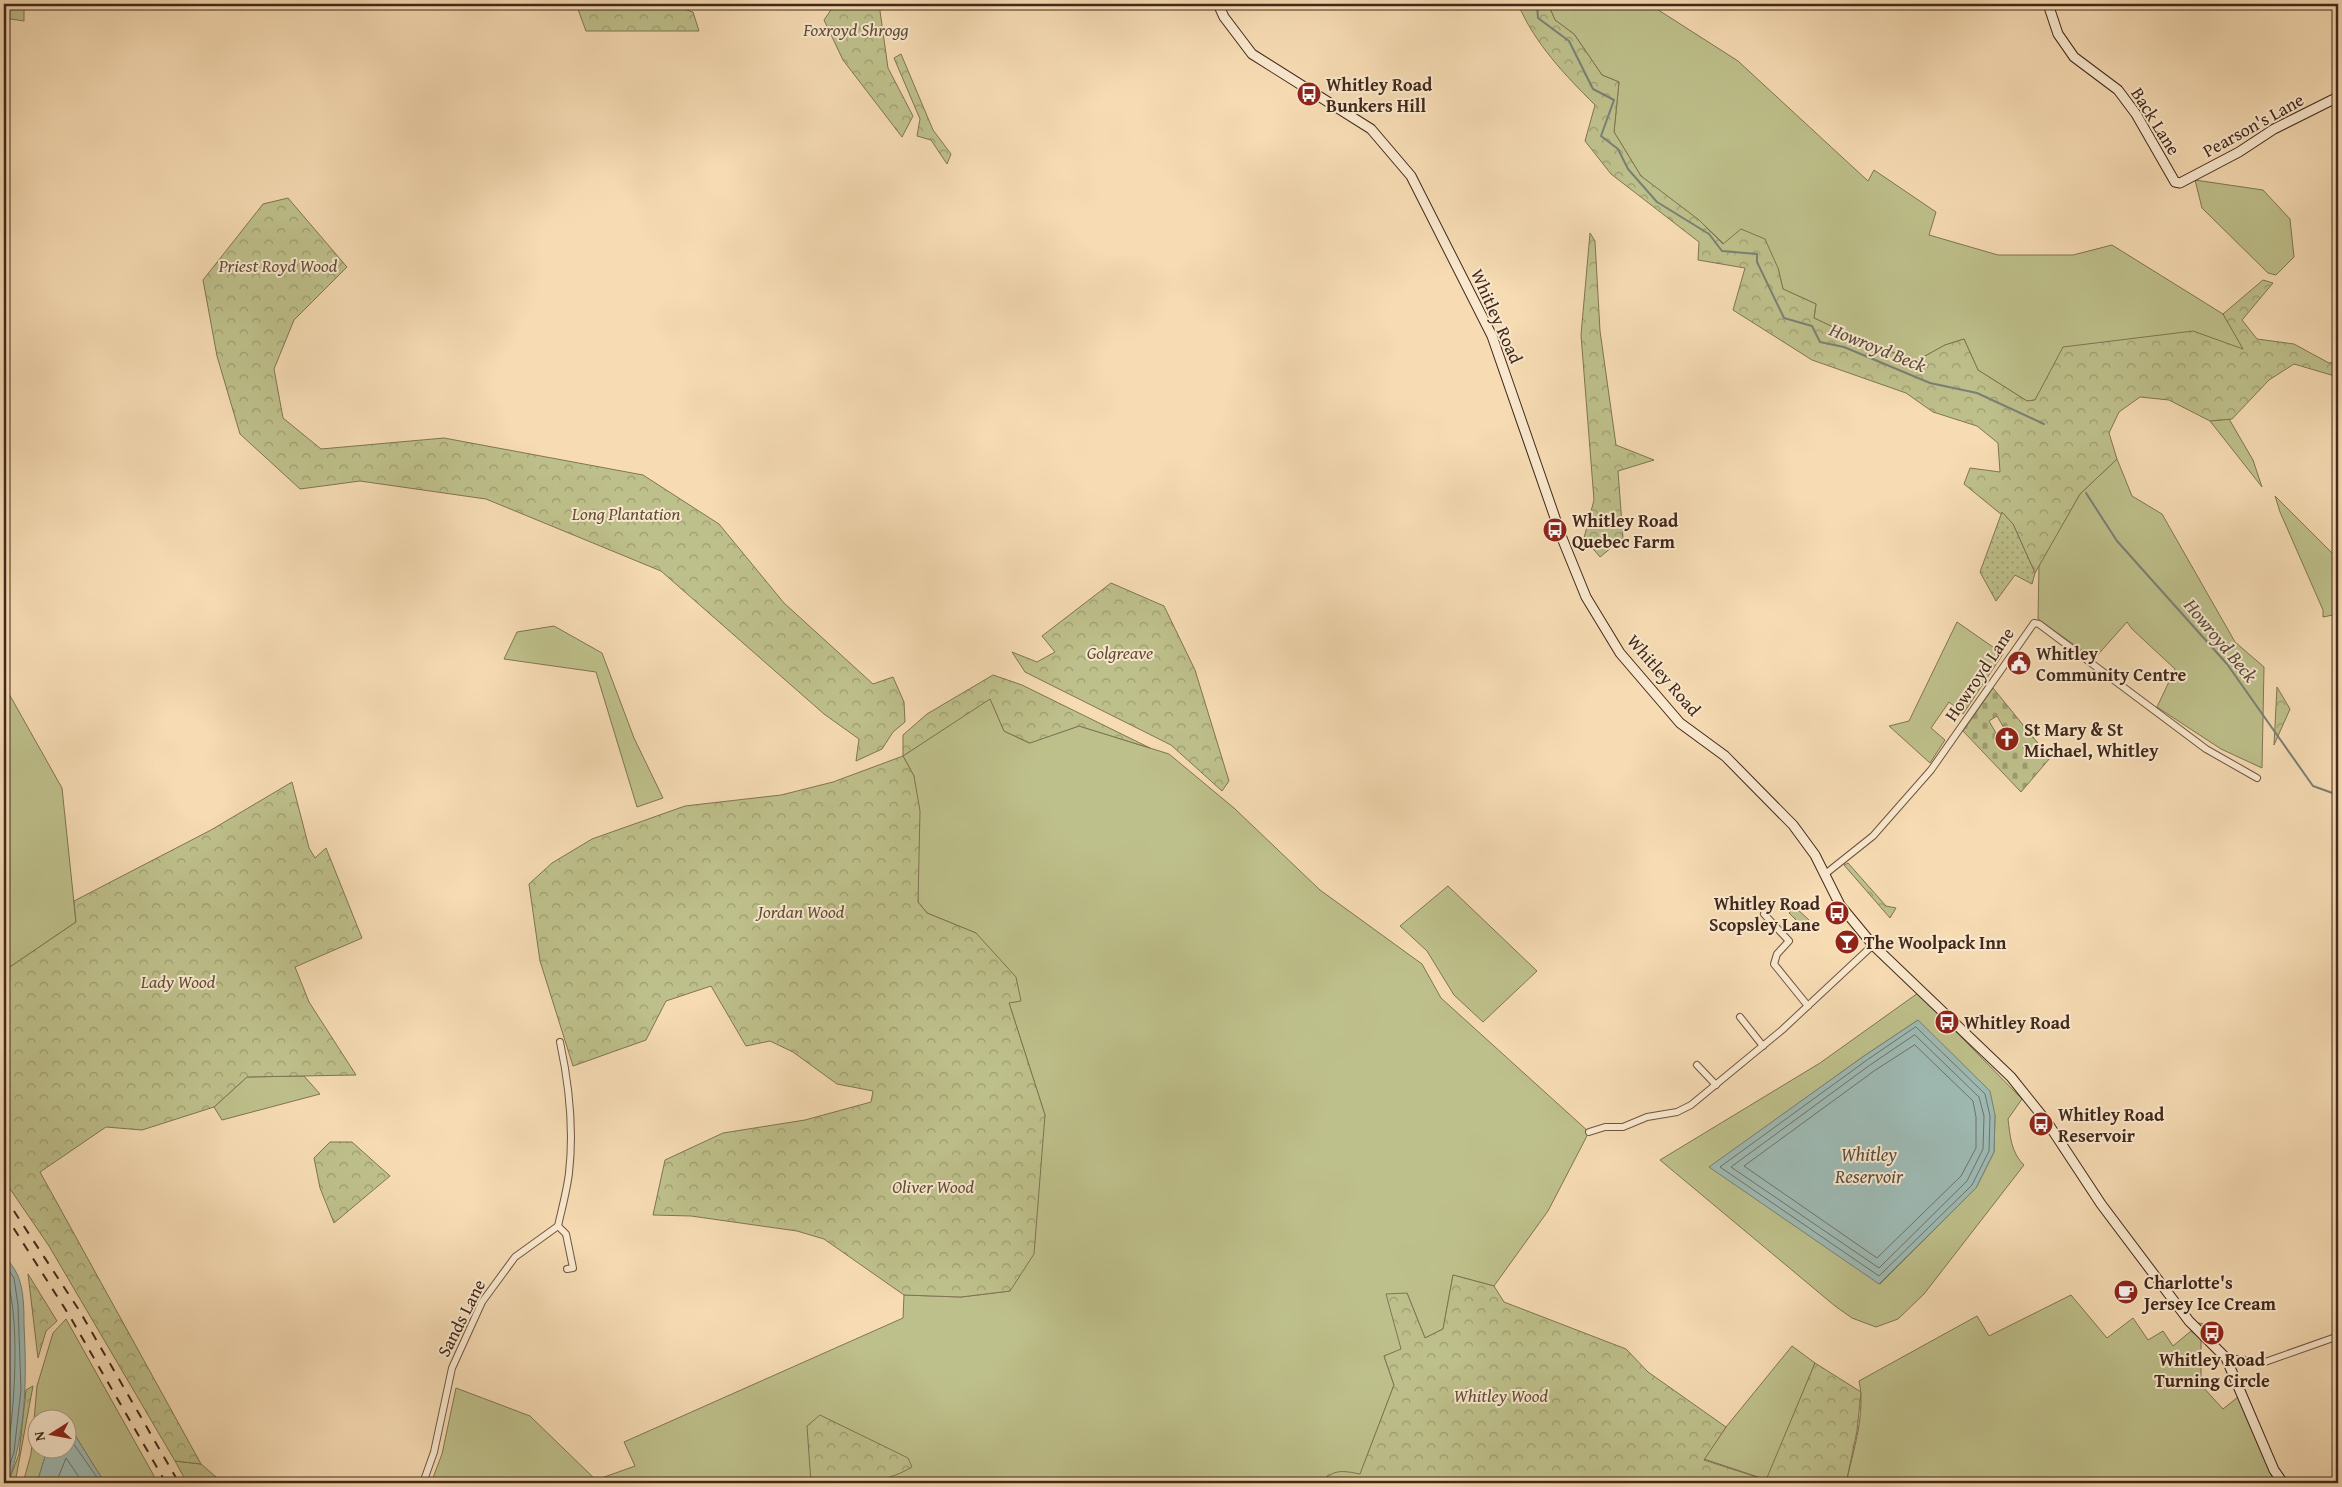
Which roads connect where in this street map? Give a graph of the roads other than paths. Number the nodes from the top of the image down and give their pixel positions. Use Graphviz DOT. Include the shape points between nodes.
graph roads {
  1 [pos="1218,4"];
  2 [pos="2048,4"];
  3 [pos="2338,97"];
  4 [pos="2184,180"];
  5 [pos="2257,778"];
  6 [pos="1824,875"];
  7 [pos="1764,914"];
  8 [pos="1873,945"];
  9 [pos="1808,1006"];
  10 [pos="1740,1017"];
  11 [pos="560,1042"];
  12 [pos="1763,1046"];
  13 [pos="1696,1065"];
  14 [pos="1716,1085"];
  15 [pos="1589,1132"];
  16 [pos="558,1226"];
  17 [pos="568,1269"];
  18 [pos="2338,1333"];
  19 [pos="2226,1358"];
  20 [pos="423,1483"];
  21 [pos="2283,1483"];
  1 -- 6 [label="street, Whitley Road" via="1252,54 1370,129 1411,176 1492,336 1562,538 1586,597 1620,653 1680,723 1725,756 1793,826"];
  2 -- 4 [label="street, Back Lane" via="2058,34 2074,57 2118,90 2136,114 2175,182"];
  3 -- 4 [label="street, Pearson's Lane"];
  5 -- 6 [label="street, Howroyd Lane" via="2206,749 2072,646 2034,622 1932,770 1873,836"];
  6 -- 8 [label="street, Whitley Road" via="1840,905"];
  7 -- 9 [label="street" via="1789,941 1777,954 1774,964"];
  8 -- 9 [label="street"];
  8 -- 19 [label="street, Whitley Road" via="2011,1077 2047,1122 2101,1204 2189,1321"];
  9 -- 12 [label="street"];
  10 -- 12 [label="street"];
  11 -- 16 [label="street" via="567,1074 571,1143 569,1175"];
  12 -- 14 [label="street"];
  13 -- 14 [label="street"];
  14 -- 15 [label="street" via="1691,1105 1676,1112 1657,1114 1623,1127 1605,1127"];
  16 -- 17 [label="street" via="566,1234 573,1268"];
  16 -- 20 [label="street, Sands Lane" via="516,1257 482,1302 452,1368 434,1452"];
  18 -- 19 [label="street" via="2333,1338 2265,1362"];
  19 -- 21 [label="street" via="2274,1470"];
}
